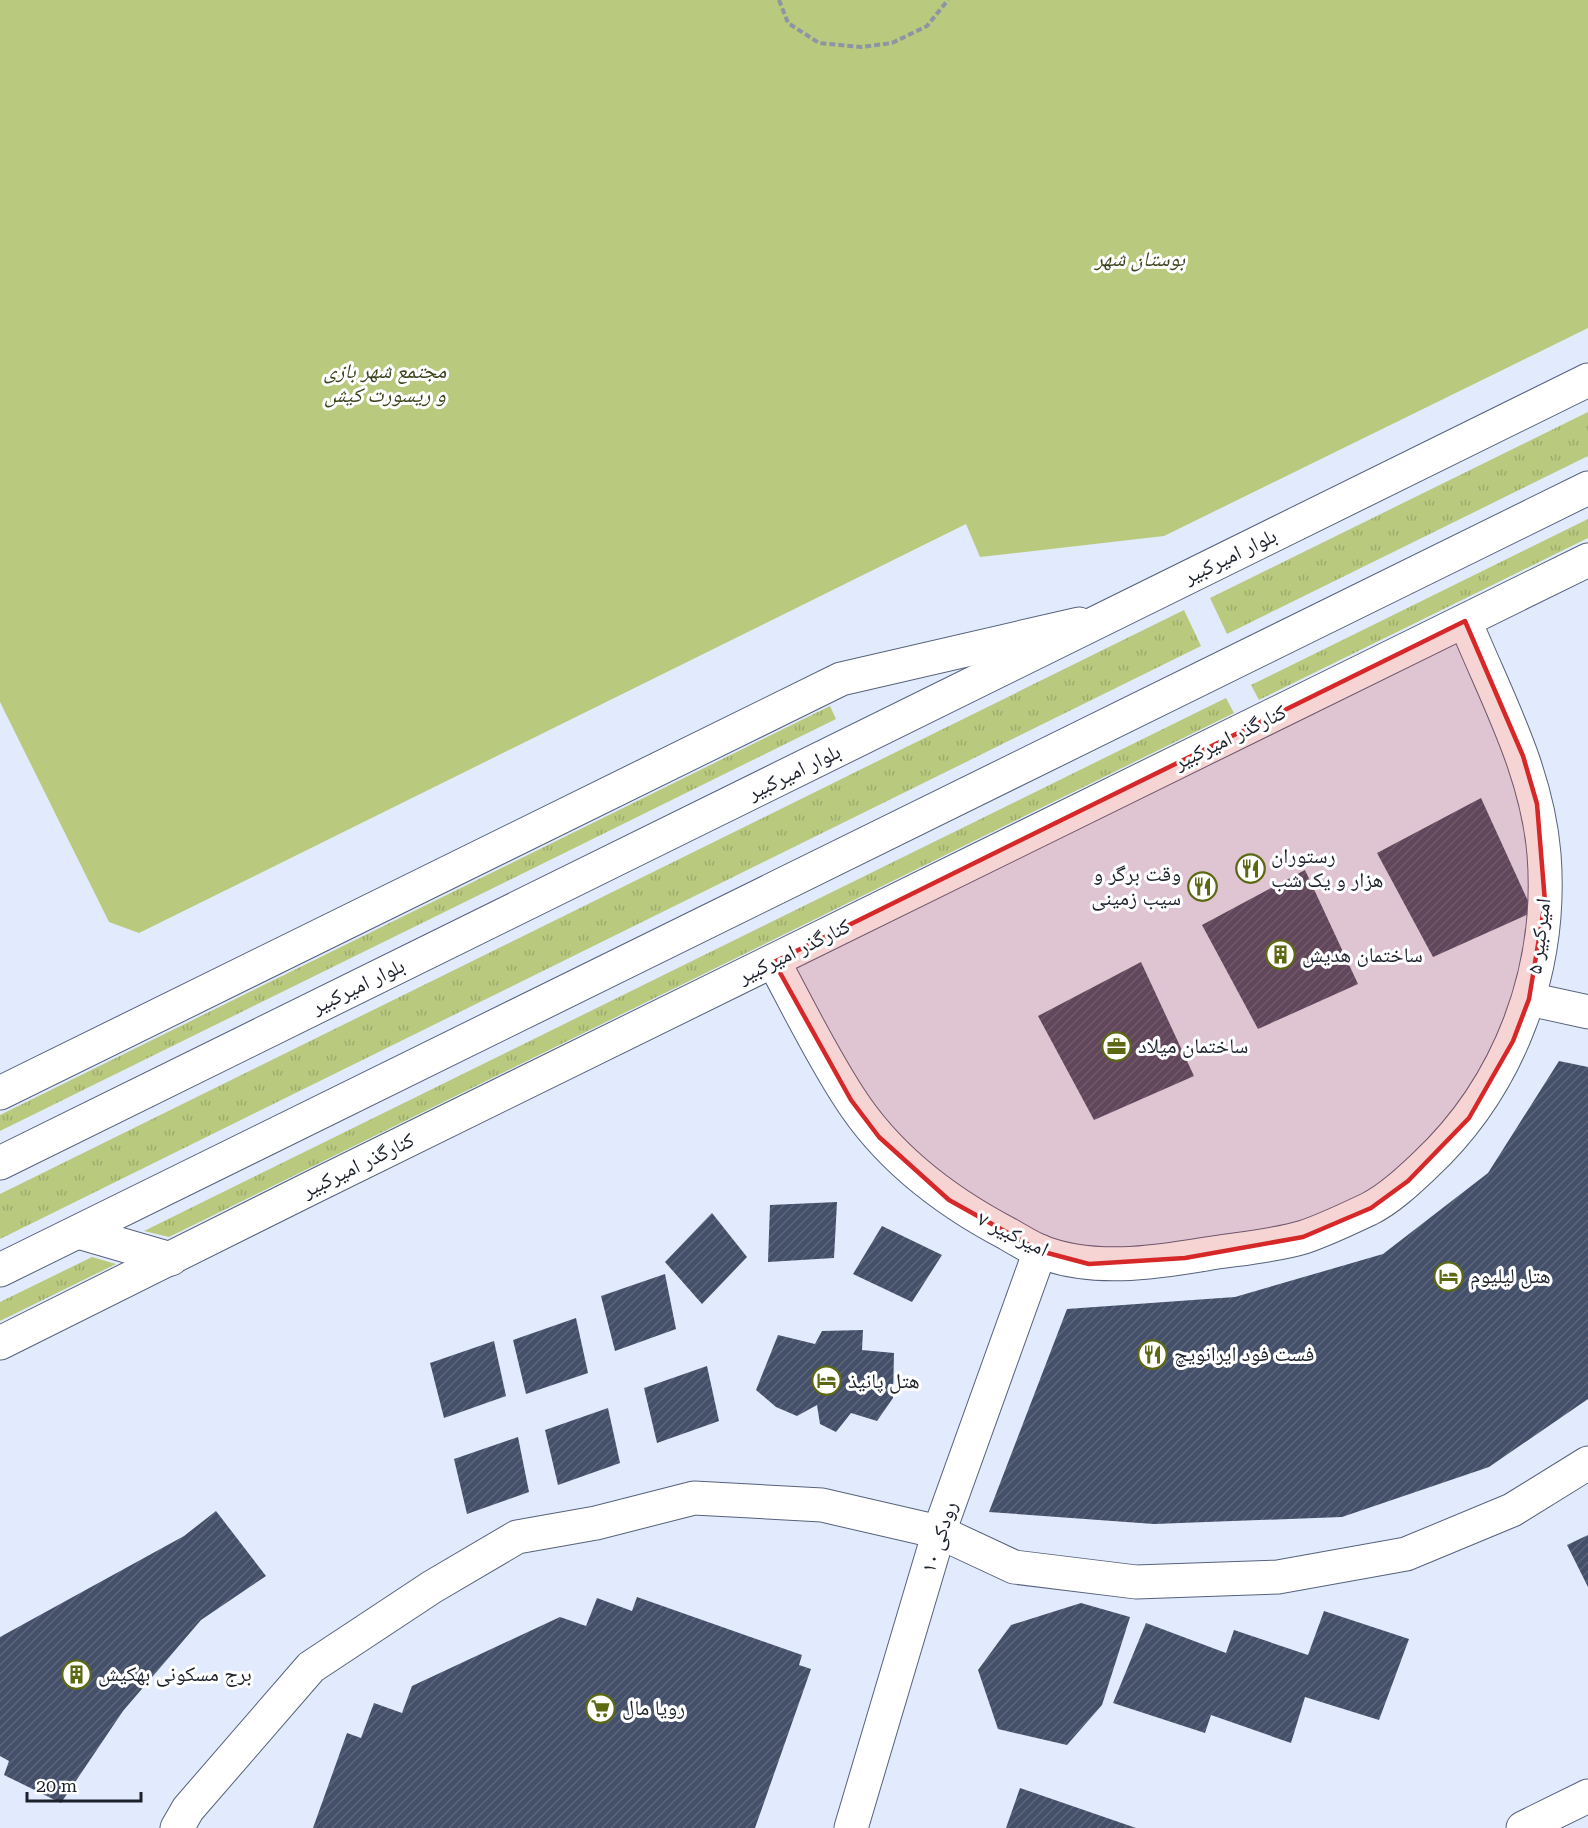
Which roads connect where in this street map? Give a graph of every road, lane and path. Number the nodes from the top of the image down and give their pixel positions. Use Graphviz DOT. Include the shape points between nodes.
graph roads {
  1 [pos="779,0"];
  2 [pos="948,0"];
  3 [pos="1588,380"];
  4 [pos="1588,488"];
  5 [pos="1588,560"];
  6 [pos="1107,617"];
  7 [pos="1464,621"];
  8 [pos="774,962"];
  9 [pos="1529,999"];
  10 [pos="1588,1012"];
  11 [pos="0,1093"];
  12 [pos="0,1163"];
  13 [pos="1371,1208"];
  14 [pos="78,1232"];
  15 [pos="1040,1251"];
  16 [pos="171,1259"];
  17 [pos="0,1270"];
  18 [pos="0,1342"];
  19 [pos="1588,1463"];
  20 [pos="939,1532"];
  21 [pos="1588,1796"];
  22 [pos="177,1828"];
  23 [pos="851,1828"];
  24 [pos="1523,1828"];
  1 -- 2 [label="path" via="788,23 819,43 861,47 892,43 927,26"];
  3 -- 6 [label="street, بلوار امیرکبیر"];
  4 -- 14 [label="street"];
  5 -- 7 [label="street, کنارگذر امیرکبیر"];
  6 -- 11 [label="street" via="841,679"];
  6 -- 12 [label="street, بلوار امیرکبیر"];
  7 -- 8 [label="street, کنارگذر امیرکبیر"];
  7 -- 9 [label="street, امیرکبیر ۵" via="1523,756 1537,804 1545,902 1540,951"];
  8 -- 15 [label="street, امیرکبیر ۷" via="838,1079 879,1137 912,1171 949,1200"];
  8 -- 16 [label="street, کنارگذر امیرکبیر"];
  9 -- 10 [label="street"];
  9 -- 13 [label="street, امیرکبیر ۵" via="1493,1081 1469,1118 1408,1181"];
  13 -- 15 [label="street, امیرکبیر ۷" via="1303,1237 1185,1258 1089,1264"];
  14 -- 16 [label="street"];
  14 -- 17 [label="street"];
  15 -- 20 [label="street, رودکی ۱۰"];
  16 -- 18 [label="street, کنارگذر امیرکبیر"];
  19 -- 20 [label="street" via="1512,1510 1406,1554 1278,1577 1136,1582 1014,1567"];
  20 -- 22 [label="street" via="822,1505 694,1498 596,1523 517,1537 432,1587 311,1667 188,1809"];
  20 -- 23 [label="street, رودکی ۱۰"];
  21 -- 24 [label="street"];
}
